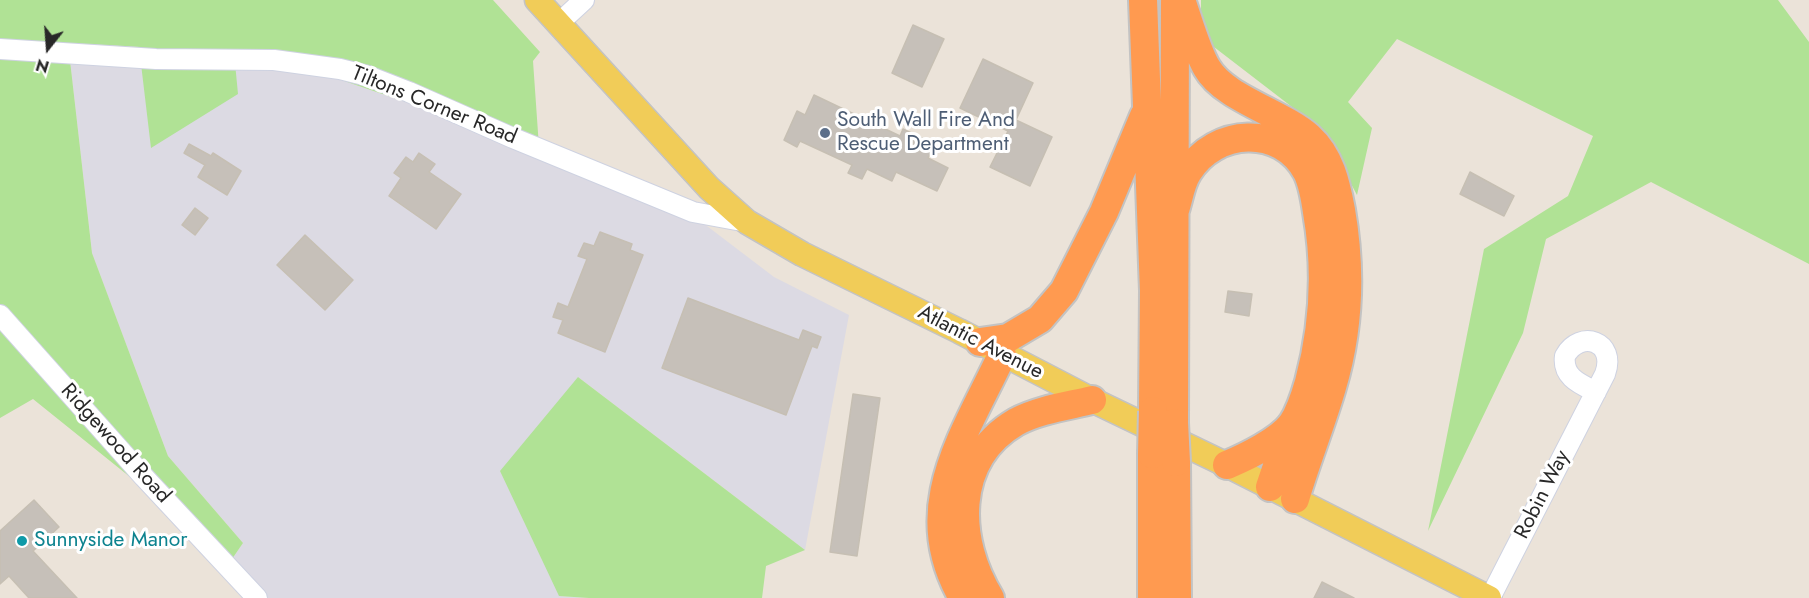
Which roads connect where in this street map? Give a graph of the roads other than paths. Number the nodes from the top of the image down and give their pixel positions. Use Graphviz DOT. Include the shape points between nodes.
graph roads {
  1 [pos="537,0"];
  2 [pos="584,0"];
  3 [pos="1143,0"];
  4 [pos="1175,0"];
  5 [pos="1181,0"];
  6 [pos="558,24"];
  7 [pos="0,49"];
  8 [pos="1147,108"];
  9 [pos="1175,210"];
  10 [pos="747,222"];
  11 [pos="0,315"];
  12 [pos="991,348"];
  13 [pos="1596,392"];
  14 [pos="1092,400"];
  15 [pos="1164,417"];
  16 [pos="1291,425"];
  17 [pos="1164,458"];
  18 [pos="1227,465"];
  19 [pos="1270,487"];
  20 [pos="1295,499"];
  21 [pos="1152,557"];
  22 [pos="257,598"];
  23 [pos="963,598"];
  24 [pos="990,598"];
  25 [pos="1138,598"];
  26 [pos="1152,598"];
  27 [pos="1177,598"];
  28 [pos="1490,598"];
  1 -- 6 [label="main road, Atlantic Avenue"];
  2 -- 6 [label="street"];
  3 -- 8 [label="highway"];
  4 -- 9 [label="highway"];
  5 -- 20 [label="highway" via="1207,69 1232,91 1308,136 1329,164 1337,186 1347,261 1344,332 1332,387"];
  6 -- 10 [label="main road, Atlantic Avenue" via="709,188"];
  7 -- 10 [label="street, Tiltons Corner Road" via="274,60 340,69 409,92 693,212"];
  8 -- 12 [label="highway" via="1104,212 1064,291 1040,319"];
  8 -- 15 [label="highway"];
  9 -- 15 [label="highway"];
  9 -- 16 [label="highway" via="1187,173 1204,152 1230,139 1248,136 1278,144 1291,152 1308,173 1322,236 1324,282 1313,365 1305,396"];
  10 -- 12 [label="main road, Atlantic Avenue" via="802,254"];
  11 -- 22 [label="street, Ridgewood Road"];
  12 -- 14 [label="main road, Atlantic Avenue"];
  12 -- 23 [label="highway" via="942,494 944,551"];
  13 -- 28 [label="street, Robin Way"];
  14 -- 18 [label="main road, Atlantic Avenue"];
  14 -- 24 [label="highway" via="1017,422 989,447 974,470 964,512 966,542 974,570"];
  15 -- 17 [label="highway, bridge"];
  16 -- 18 [label="highway" via="1270,442"];
  16 -- 19 [label="highway"];
  17 -- 21 [label="highway"];
  17 -- 27 [label="highway"];
  18 -- 19 [label="main road, Atlantic Avenue"];
  19 -- 20 [label="main road, Atlantic Avenue"];
  20 -- 28 [label="main road, Atlantic Avenue"];
  21 -- 25 [label="highway"];
  21 -- 26 [label="highway"];
}
